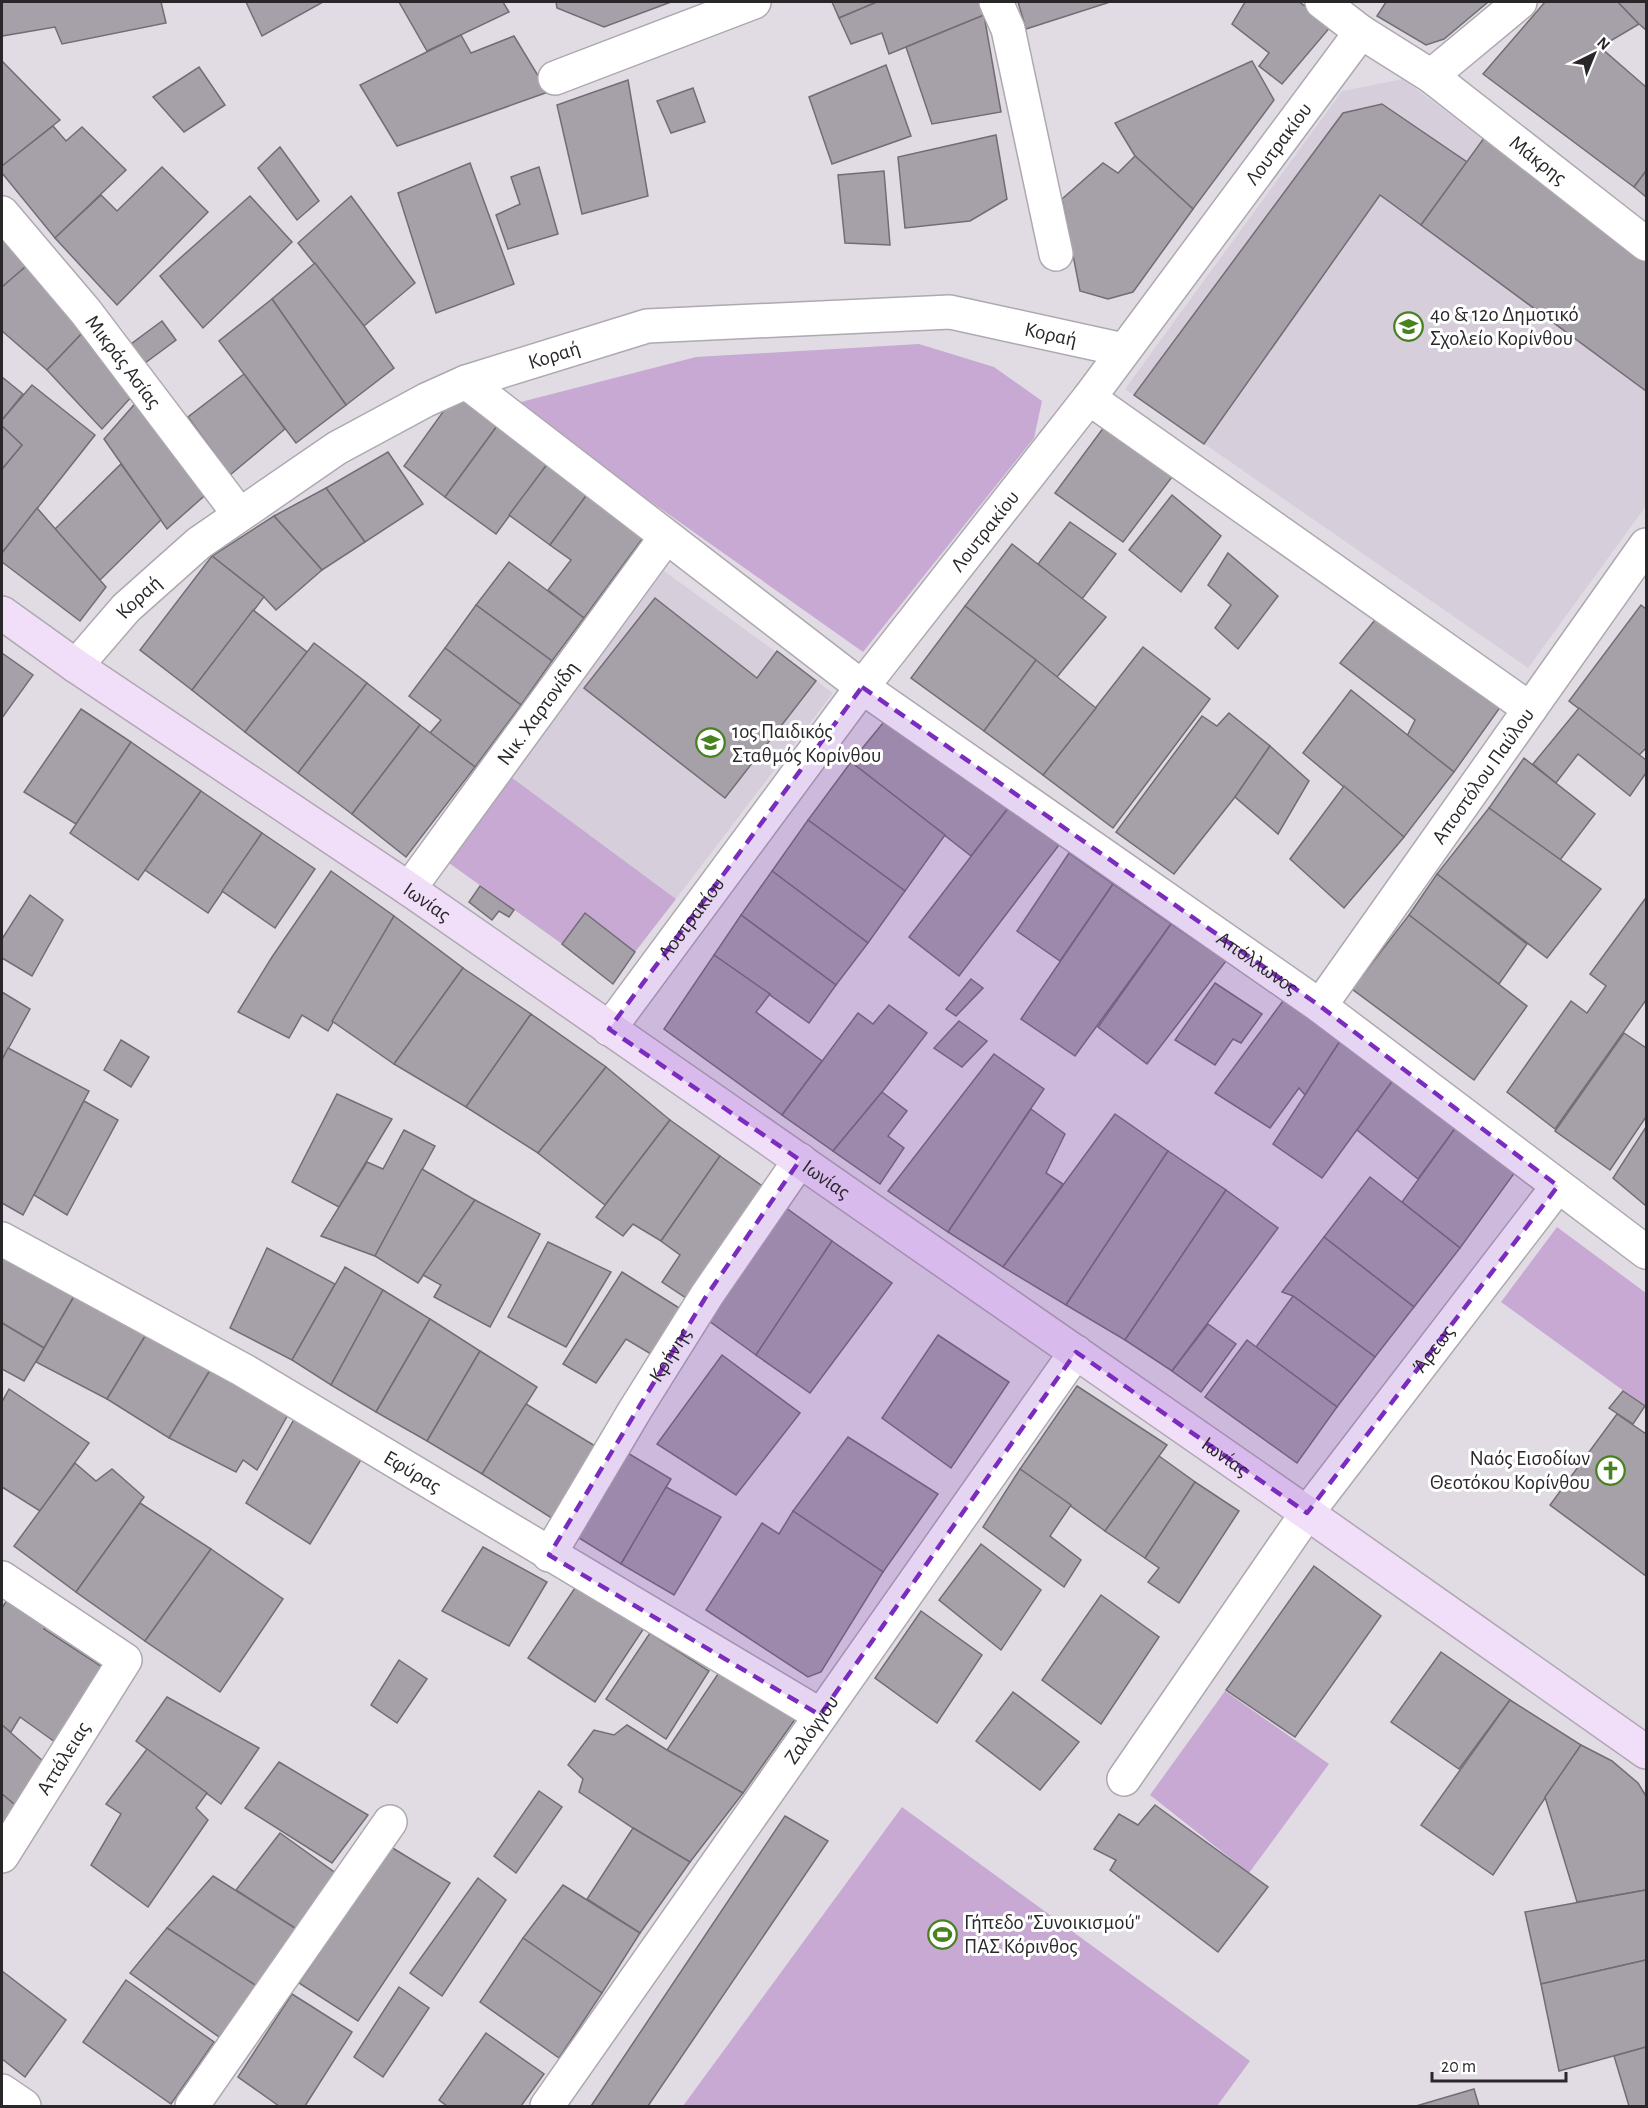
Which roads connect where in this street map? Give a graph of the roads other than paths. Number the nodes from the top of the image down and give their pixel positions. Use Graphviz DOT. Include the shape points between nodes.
graph roads {
  1 [pos="754,2"];
  2 [pos="1322,2"];
  3 [pos="1520,2"];
  4 [pos="1002,15"];
  5 [pos="1361,32"];
  6 [pos="1431,75"];
  7 [pos="555,78"];
  8 [pos="2,213"];
  9 [pos="1647,244"];
  10 [pos="1056,254"];
  11 [pos="1124,350"];
  12 [pos="466,382"];
  13 [pos="1089,398"];
  14 [pos="239,514"];
  15 [pos="666,537"];
  16 [pos="1647,544"];
  17 [pos="2,613"];
  18 [pos="76,666"];
  19 [pos="862,687"];
  20 [pos="1530,709"];
  21 [pos="409,889"];
  22 [pos="1320,1006"];
  23 [pos="609,1029"];
  24 [pos="800,1161"];
  25 [pos="1558,1186"];
  26 [pos="2,1239"];
  27 [pos="1647,1252"];
  28 [pos="1076,1352"];
  29 [pos="1307,1513"];
  30 [pos="549,1555"];
  31 [pos="2,1578"];
  32 [pos="820,1715"];
  33 [pos="1647,1752"];
  34 [pos="1124,1779"];
  35 [pos="390,1822"];
  36 [pos="2,1856"];
  37 [pos="2,2091"];
  38 [pos="24,2106"];
  39 [pos="192,2106"];
  40 [pos="547,2106"];
  1 -- 7 [label="street"];
  2 -- 5 [label="street, Μάκρης"];
  3 -- 6 [label="street"];
  4 -- 10 [label="street"];
  5 -- 6 [label="street, Μάκρης"];
  5 -- 11 [label="street, Λουτρακίου"];
  6 -- 9 [label="street, Μάκρης"];
  8 -- 14 [label="street, Μικράς Ασίας" via="86,312"];
  11 -- 12 [label="street, Κοραή" via="950,312 647,326"];
  11 -- 13 [label="street, Λουτρακίου"];
  12 -- 14 [label="street, Κοραή" via="337,448"];
  12 -- 15 [label="street, Απόλλωνος"];
  13 -- 19 [label="street, Λουτρακίου"];
  13 -- 20 [label="street"];
  14 -- 18 [label="street, Κοραή" via="199,543 126,608"];
  15 -- 19 [label="street, Απόλλωνος"];
  15 -- 21 [label="street, Νικ. Χαρτονίδη"];
  16 -- 20 [label="street, Αποστόλου Παύλου"];
  17 -- 18 [label="street, Ιωνίας"];
  18 -- 21 [label="street, Ιωνίας"];
  19 -- 22 [label="street, Απόλλωνος"];
  19 -- 23 [label="street, Λουτρακίου"];
  20 -- 22 [label="street, Αποστόλου Παύλου"];
  21 -- 23 [label="street, Ιωνίας"];
  22 -- 25 [label="street, Απόλλωνος"];
  23 -- 24 [label="street, Ιωνίας"];
  24 -- 28 [label="street, Ιωνίας"];
  24 -- 30 [label="street, Κρήνης" via="707,1295"];
  25 -- 27 [label="street, Απόλλωνος"];
  25 -- 29 [label="street, Άρεως"];
  26 -- 30 [label="street, Εφύρας" via="243,1370"];
  28 -- 29 [label="street, Ιωνίας"];
  28 -- 32 [label="street, Ζαλόγγου"];
  29 -- 33 [label="street, Ιωνίας"];
  29 -- 34 [label="street, Άρεως"];
  30 -- 32 [label="street, Εφύρας"];
  31 -- 36 [label="street, Αττάλειας" via="125,1660"];
  32 -- 40 [label="street, Ζαλόγγου"];
  35 -- 39 [label="street"];
  37 -- 38 [label="street"];
}
